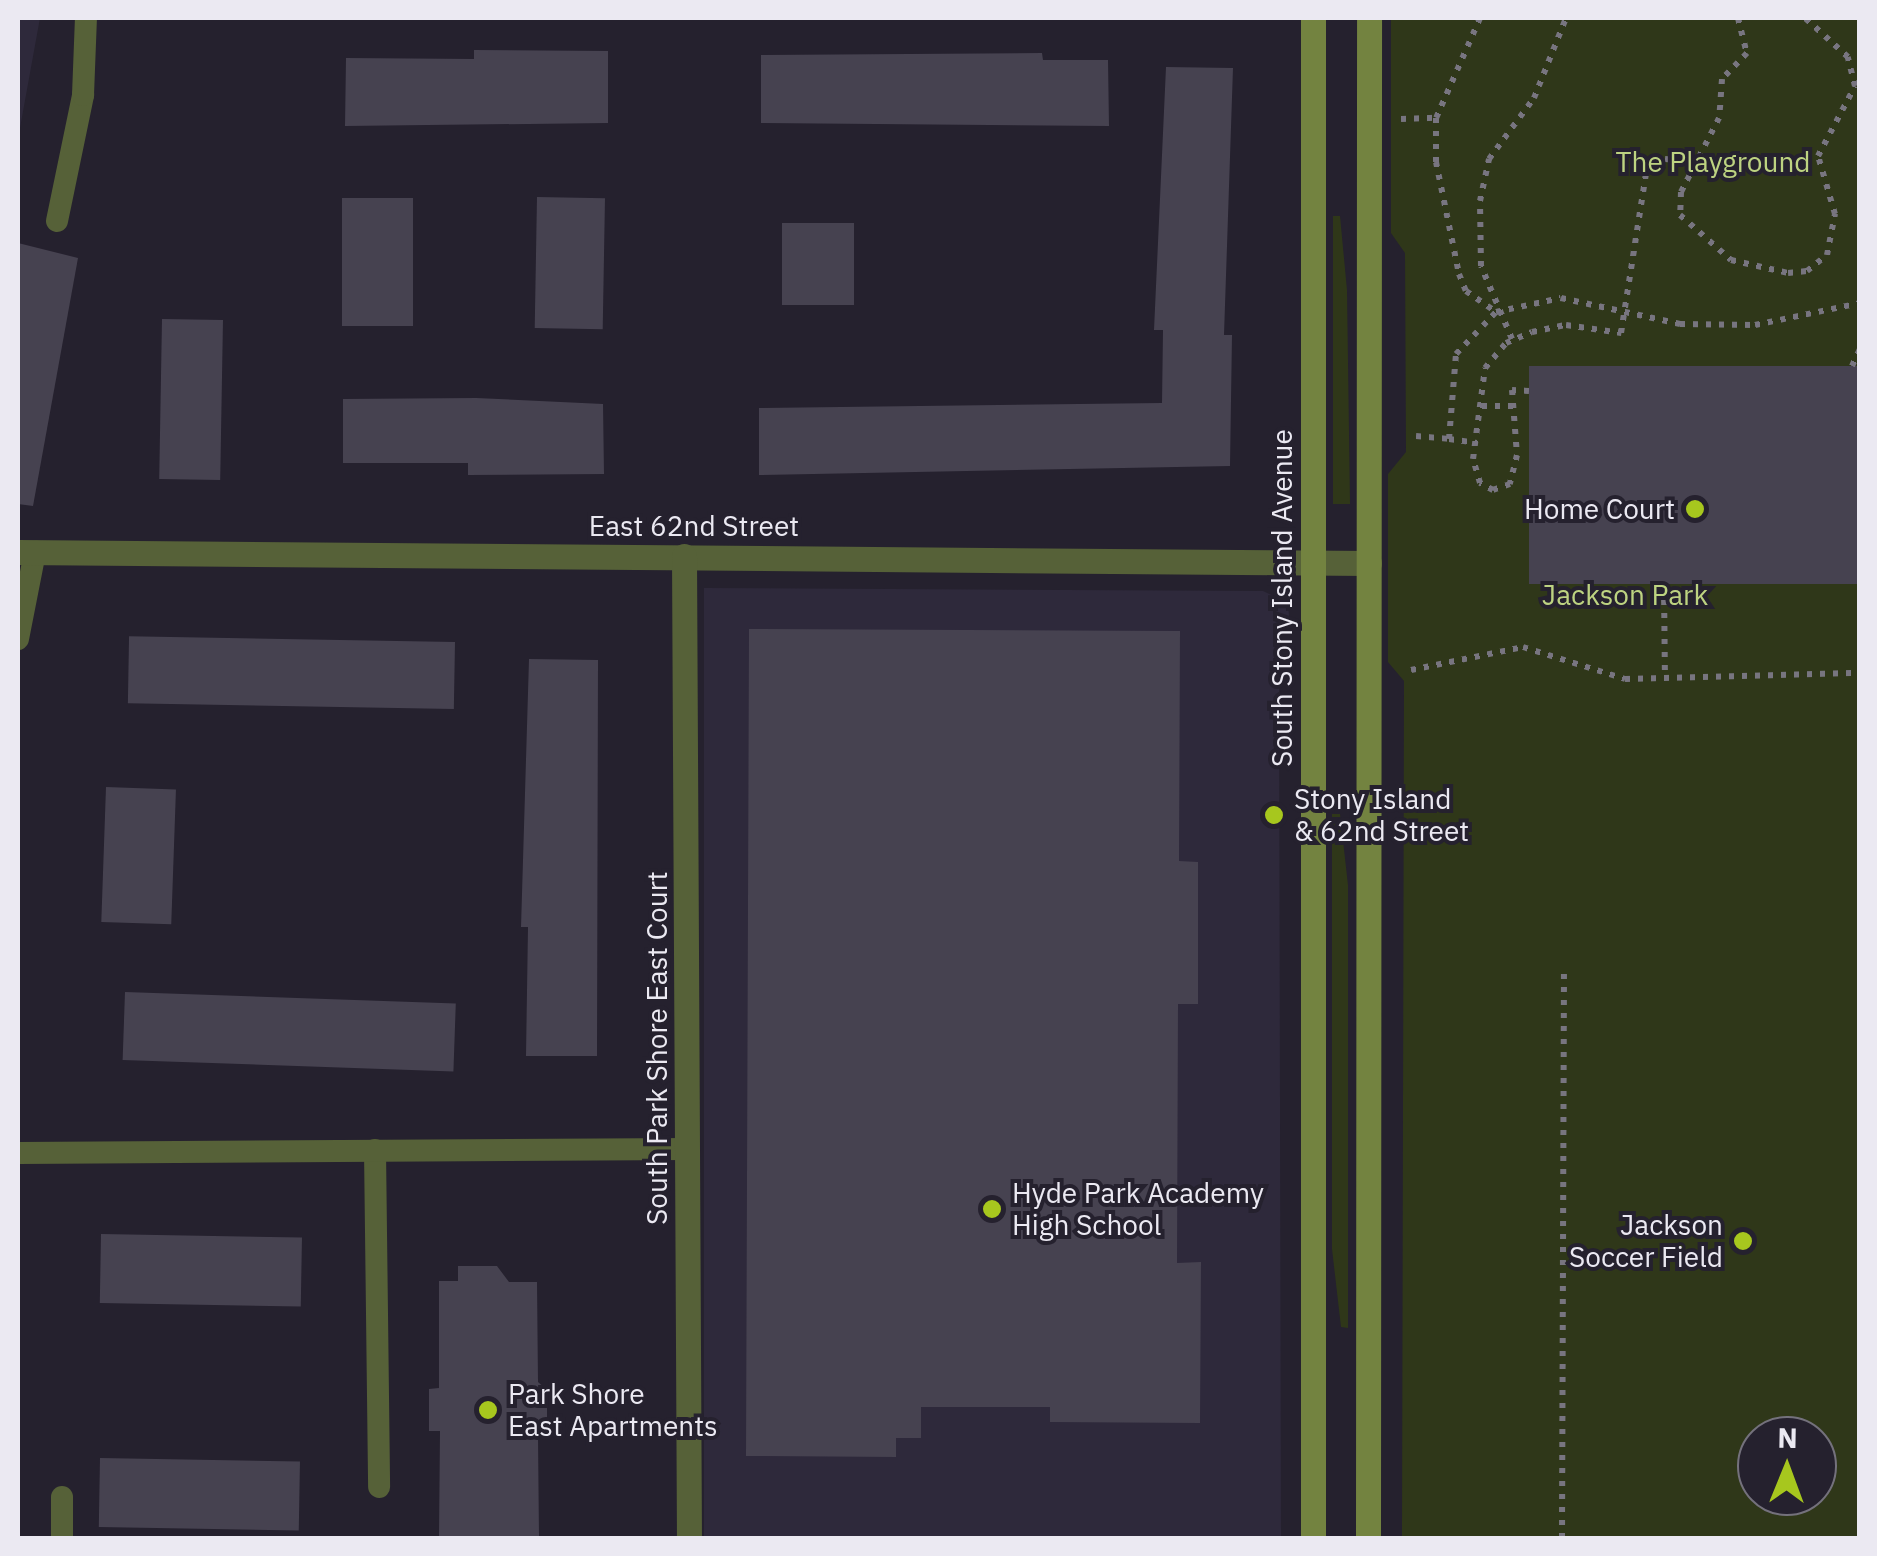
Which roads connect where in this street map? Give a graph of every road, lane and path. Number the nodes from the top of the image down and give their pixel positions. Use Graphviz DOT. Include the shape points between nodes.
graph roads {
  1 [pos="86,18"];
  2 [pos="1313,18"];
  3 [pos="1369,18"];
  4 [pos="1480,18"];
  5 [pos="1566,18"];
  6 [pos="1738,18"];
  7 [pos="1805,18"];
  8 [pos="1436,118"];
  9 [pos="1401,119"];
  10 [pos="1697,162"];
  11 [pos="57,220"];
  12 [pos="1860,303"];
  13 [pos="1496,312"];
  14 [pos="1624,313"];
  15 [pos="1512,339"];
  16 [pos="1860,349"];
  17 [pos="1852,366"];
  18 [pos="1529,390"];
  19 [pos="1482,406"];
  20 [pos="1514,406"];
  21 [pos="1416,436"];
  22 [pos="1449,438"];
  23 [pos="1477,443"];
  24 [pos="26,552"];
  25 [pos="684,556"];
  26 [pos="1312,562"];
  27 [pos="1369,562"];
  28 [pos="1664,587"];
  29 [pos="18,639"];
  30 [pos="1411,670"];
  31 [pos="1860,673"];
  32 [pos="1665,676"];
  33 [pos="1564,970"];
  34 [pos="688,1149"];
  35 [pos="375,1150"];
  36 [pos="18,1152"];
  37 [pos="379,1487"];
  38 [pos="62,1497"];
  39 [pos="62,1538"];
  40 [pos="689,1538"];
  41 [pos="1313,1538"];
  42 [pos="1368,1538"];
  43 [pos="1562,1538"];
  1 -- 11 [label="lane" via="83,95"];
  2 -- 26 [label="main road, South Stony Island Avenue"];
  3 -- 27 [label="main road"];
  4 -- 8 [label="path"];
  5 -- 13 [label="path" via="1534,98 1489,159 1477,242"];
  6 -- 10 [label="path" via="1747,53 1722,79 1719,118"];
  7 -- 10 [label="path" via="1855,72 1848,102 1818,156 1834,214 1822,263 1772,271 1732,260 1695,236 1680,215"];
  8 -- 9 [label="path"];
  8 -- 13 [label="path" via="1436,162 1459,274 1466,291"];
  10 -- 14 [label="path" via="1647,166"];
  12 -- 14 [label="path" via="1755,325 1680,324"];
  13 -- 14 [label="path" via="1560,298"];
  13 -- 15 [label="path"];
  13 -- 22 [label="path" via="1456,354"];
  14 -- 15 [label="path" via="1621,333 1566,325"];
  15 -- 19 [label="path" via="1486,368"];
  16 -- 17 [label="path"];
  18 -- 20 [label="path" via="1512,390"];
  19 -- 20 [label="path"];
  19 -- 23 [label="path"];
  20 -- 23 [label="path" via="1510,484 1493,490 1480,483"];
  21 -- 22 [label="path"];
  22 -- 23 [label="path"];
  24 -- 25 [label="street, East 62nd Street"];
  24 -- 29 [label="lane"];
  25 -- 26 [label="street, East 62nd Street"];
  25 -- 34 [label="street, South Park Shore East Court"];
  26 -- 27 [label="street, East 62nd Street"];
  26 -- 41 [label="main road, South Stony Island Avenue"];
  27 -- 42 [label="main road"];
  28 -- 32 [label="path"];
  30 -- 32 [label="path" via="1523,647 1591,675"];
  31 -- 32 [label="path"];
  33 -- 43 [label="path"];
  34 -- 35 [label="lane"];
  34 -- 40 [label="street, South Park Shore East Court"];
  35 -- 36 [label="lane"];
  35 -- 37 [label="lane"];
  38 -- 39 [label="lane"];
}
